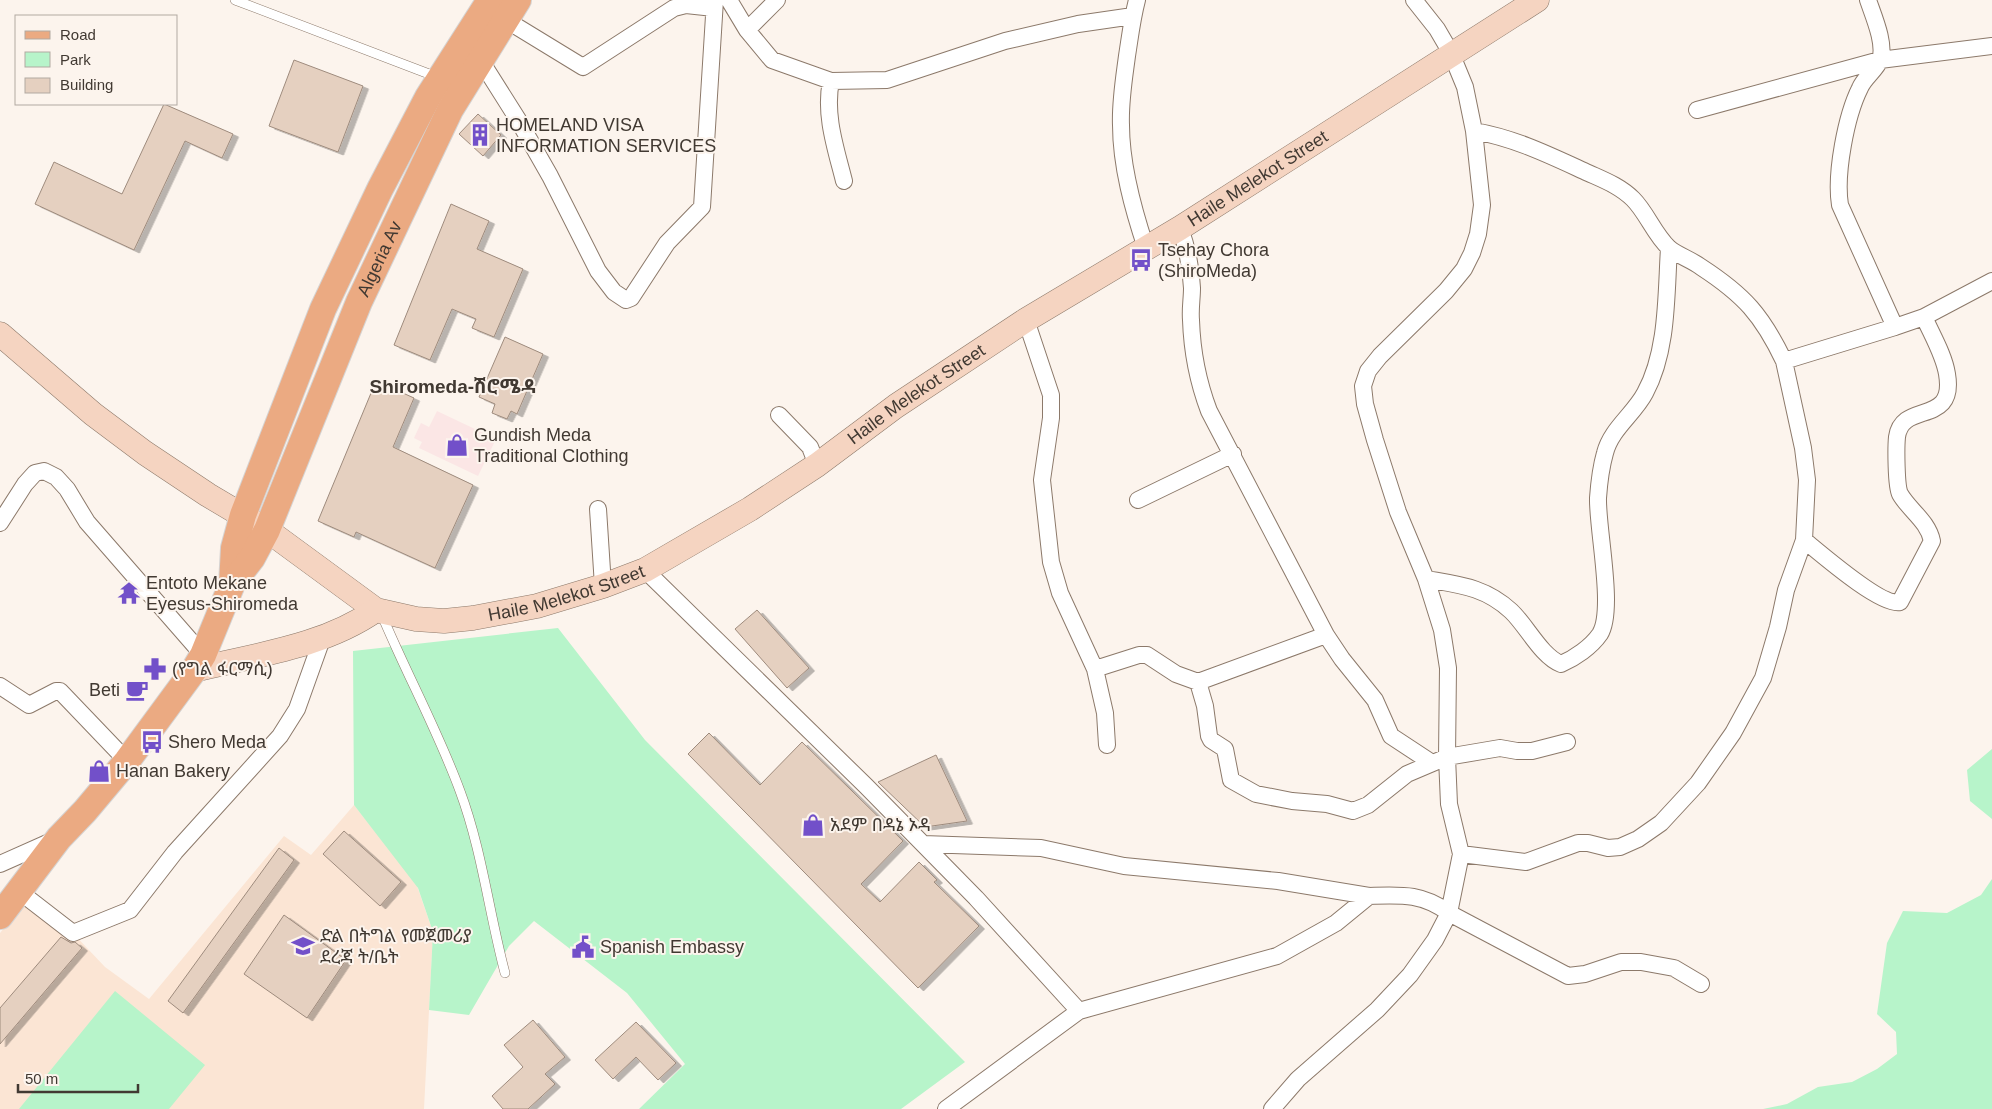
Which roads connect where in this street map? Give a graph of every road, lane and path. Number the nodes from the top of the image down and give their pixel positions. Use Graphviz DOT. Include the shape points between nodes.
graph roads {
  1 [pos="235,0"];
  2 [pos="729,0"];
  3 [pos="777,0"];
  4 [pos="1414,0"];
  5 [pos="1537,0"];
  6 [pos="1868,0"];
  7 [pos="498,4"];
  8 [pos="714,4"];
  9 [pos="1135,8"];
  10 [pos="747,30"];
  11 [pos="1992,46"];
  12 [pos="1451,53"];
  13 [pos="1880,60"];
  14 [pos="481,61"];
  15 [pos="440,78"];
  16 [pos="831,82"];
  17 [pos="1697,110"];
  18 [pos="1474,131"];
  19 [pos="844,181"];
  20 [pos="1180,228"];
  21 [pos="1146,248"];
  22 [pos="1669,248"];
  23 [pos="1992,281"];
  24 [pos="1924,317"];
  25 [pos="1026,320"];
  26 [pos="1895,326"];
  27 [pos="0,334"];
  28 [pos="1784,362"];
  29 [pos="779,415"];
  30 [pos="1233,454"];
  31 [pos="816,465"];
  32 [pos="1138,500"];
  33 [pos="598,509"];
  34 [pos="243,514"];
  35 [pos="0,523"];
  36 [pos="267,530"];
  37 [pos="1804,540"];
  38 [pos="645,570"];
  39 [pos="1426,579"];
  40 [pos="232,584"];
  41 [pos="603,586"];
  42 [pos="378,610"];
  43 [pos="1326,635"];
  44 [pos="322,639"];
  45 [pos="198,662"];
  46 [pos="1095,669"];
  47 [pos="1198,682"];
  48 [pos="0,686"];
  49 [pos="1567,742"];
  50 [pos="1107,745"];
  51 [pos="1439,760"];
  52 [pos="127,761"];
  53 [pos="59,838"];
  54 [pos="923,844"];
  55 [pos="1460,854"];
  56 [pos="0,864"];
  57 [pos="20,892"];
  58 [pos="1369,896"];
  59 [pos="1449,913"];
  60 [pos="0,916"];
  61 [pos="505,973"];
  62 [pos="1701,984"];
  63 [pos="1079,1011"];
  64 [pos="946,1109"];
  65 [pos="1272,1109"];
  1 -- 15 [label="lane"];
  2 -- 10 [label="street"];
  3 -- 10 [label="street"];
  4 -- 12 [label="street"];
  5 -- 12 [label="main road, Haile Melekot Street"];
  6 -- 13 [label="street" via="1881,38"];
  7 -- 8 [label="street" via="583,67 674,8"];
  7 -- 14 [label="main road, Algeria Av"];
  7 -- 15 [label="main road, Algeria Av"];
  8 -- 14 [label="street" via="702,207 667,243 631,298 626,300 614,292 598,271 550,176"];
  9 -- 16 [label="street" via="1005,40 887,80"];
  9 -- 21 [label="street" via="1121,125 1128,180"];
  10 -- 16 [label="street" via="772,60"];
  11 -- 13 [label="street"];
  12 -- 18 [label="street" via="1465,87"];
  12 -- 20 [label="main road, Haile Melekot Street"];
  13 -- 17 [label="street"];
  13 -- 26 [label="street" via="1865,77 1852,107 1837,190 1840,205"];
  14 -- 36 [label="main road, Algeria Av" via="450,110 359,302"];
  15 -- 34 [label="main road, Algeria Av" via="380,189 323,309"];
  16 -- 19 [label="street" via="828,106"];
  18 -- 22 [label="street" via="1502,136 1542,150 1617,186 1632,198"];
  18 -- 39 [label="street" via="1482,205 1472,253 1446,291 1380,356 1368,371 1363,386 1365,404 1398,512"];
  20 -- 21 [label="main road, Haile Melekot Street"];
  20 -- 30 [label="street" via="1188,249 1192,289 1190,318 1202,392"];
  21 -- 25 [label="main road, Haile Melekot Street"];
  22 -- 28 [label="street" via="1719,279 1750,304 1770,331"];
  22 -- 39 [label="street" via="1666,304 1656,370 1645,394 1611,438 1605,452 1598,499 1605,592 1605,620 1600,633 1587,647 1561,664 1552,660 1512,612 1495,598 1477,588"];
  23 -- 24 [label="street"];
  24 -- 26 [label="street"];
  24 -- 37 [label="street" via="1947,372 1949,387 1948,398 1940,406 1909,418 1897,436 1898,490 1924,524 1932,541 1917,573 1900,602 1888,601 1856,581"];
  25 -- 31 [label="main road, Haile Melekot Street" via="896,406"];
  25 -- 46 [label="street" via="1052,395 1042,480 1050,562 1060,593"];
  26 -- 28 [label="street"];
  27 -- 34 [label="main road, Haile Melekot Street" via="100,419 184,479"];
  28 -- 37 [label="street" via="1807,480"];
  29 -- 31 [label="street" via="810,447"];
  30 -- 32 [label="street"];
  30 -- 43 [label="street"];
  31 -- 38 [label="main road, Haile Melekot Street" via="750,509"];
  33 -- 41 [label="street"];
  34 -- 36 [label="main road, Haile Melekot Street"];
  34 -- 40 [label="main road, Algeria Av" via="234,548"];
  35 -- 45 [label="street" via="35,473 44,472 56,477 87,522"];
  36 -- 40 [label="main road, Algeria Av" via="252,558"];
  36 -- 42 [label="main road, Haile Melekot Street"];
  37 -- 55 [label="street" via="1786,590 1763,678 1733,733 1698,783 1662,823 1620,847 1608,848 1588,842 1526,862"];
  38 -- 41 [label="main road, Haile Melekot Street"];
  38 -- 54 [label="street"];
  39 -- 51 [label="street" via="1442,630 1448,668"];
  40 -- 45 [label="main road"];
  41 -- 42 [label="main road, Haile Melekot Street" via="537,606 473,618 416,619"];
  42 -- 44 [label="main road" via="345,630"];
  42 -- 61 [label="lane" via="460,792 485,877"];
  43 -- 47 [label="street"];
  43 -- 51 [label="street" via="1375,700 1391,736"];
  44 -- 45 [label="main road"];
  44 -- 57 [label="street" via="297,709 280,736 175,852 130,910 73,934"];
  45 -- 52 [label="main road"];
  46 -- 47 [label="street" via="1147,655 1176,674"];
  46 -- 50 [label="street"];
  47 -- 51 [label="street" via="1209,736 1225,749 1231,780 1256,794 1353,811 1368,806 1407,774"];
  48 -- 52 [label="street" via="29,705 60,691"];
  49 -- 51 [label="street" via="1532,751 1500,748"];
  51 -- 55 [label="street"];
  52 -- 53 [label="main road"];
  53 -- 56 [label="street"];
  53 -- 57 [label="main road"];
  54 -- 58 [label="street" via="1041,848 1124,866 1278,881"];
  54 -- 63 [label="street"];
  55 -- 59 [label="street"];
  57 -- 60 [label="main road"];
  58 -- 59 [label="street" via="1420,897"];
  58 -- 63 [label="street" via="1336,923 1277,956"];
  59 -- 62 [label="street" via="1568,976 1621,962 1640,962 1674,968"];
  59 -- 65 [label="street" via="1435,940 1395,992 1298,1079"];
  63 -- 64 [label="street"];
}
